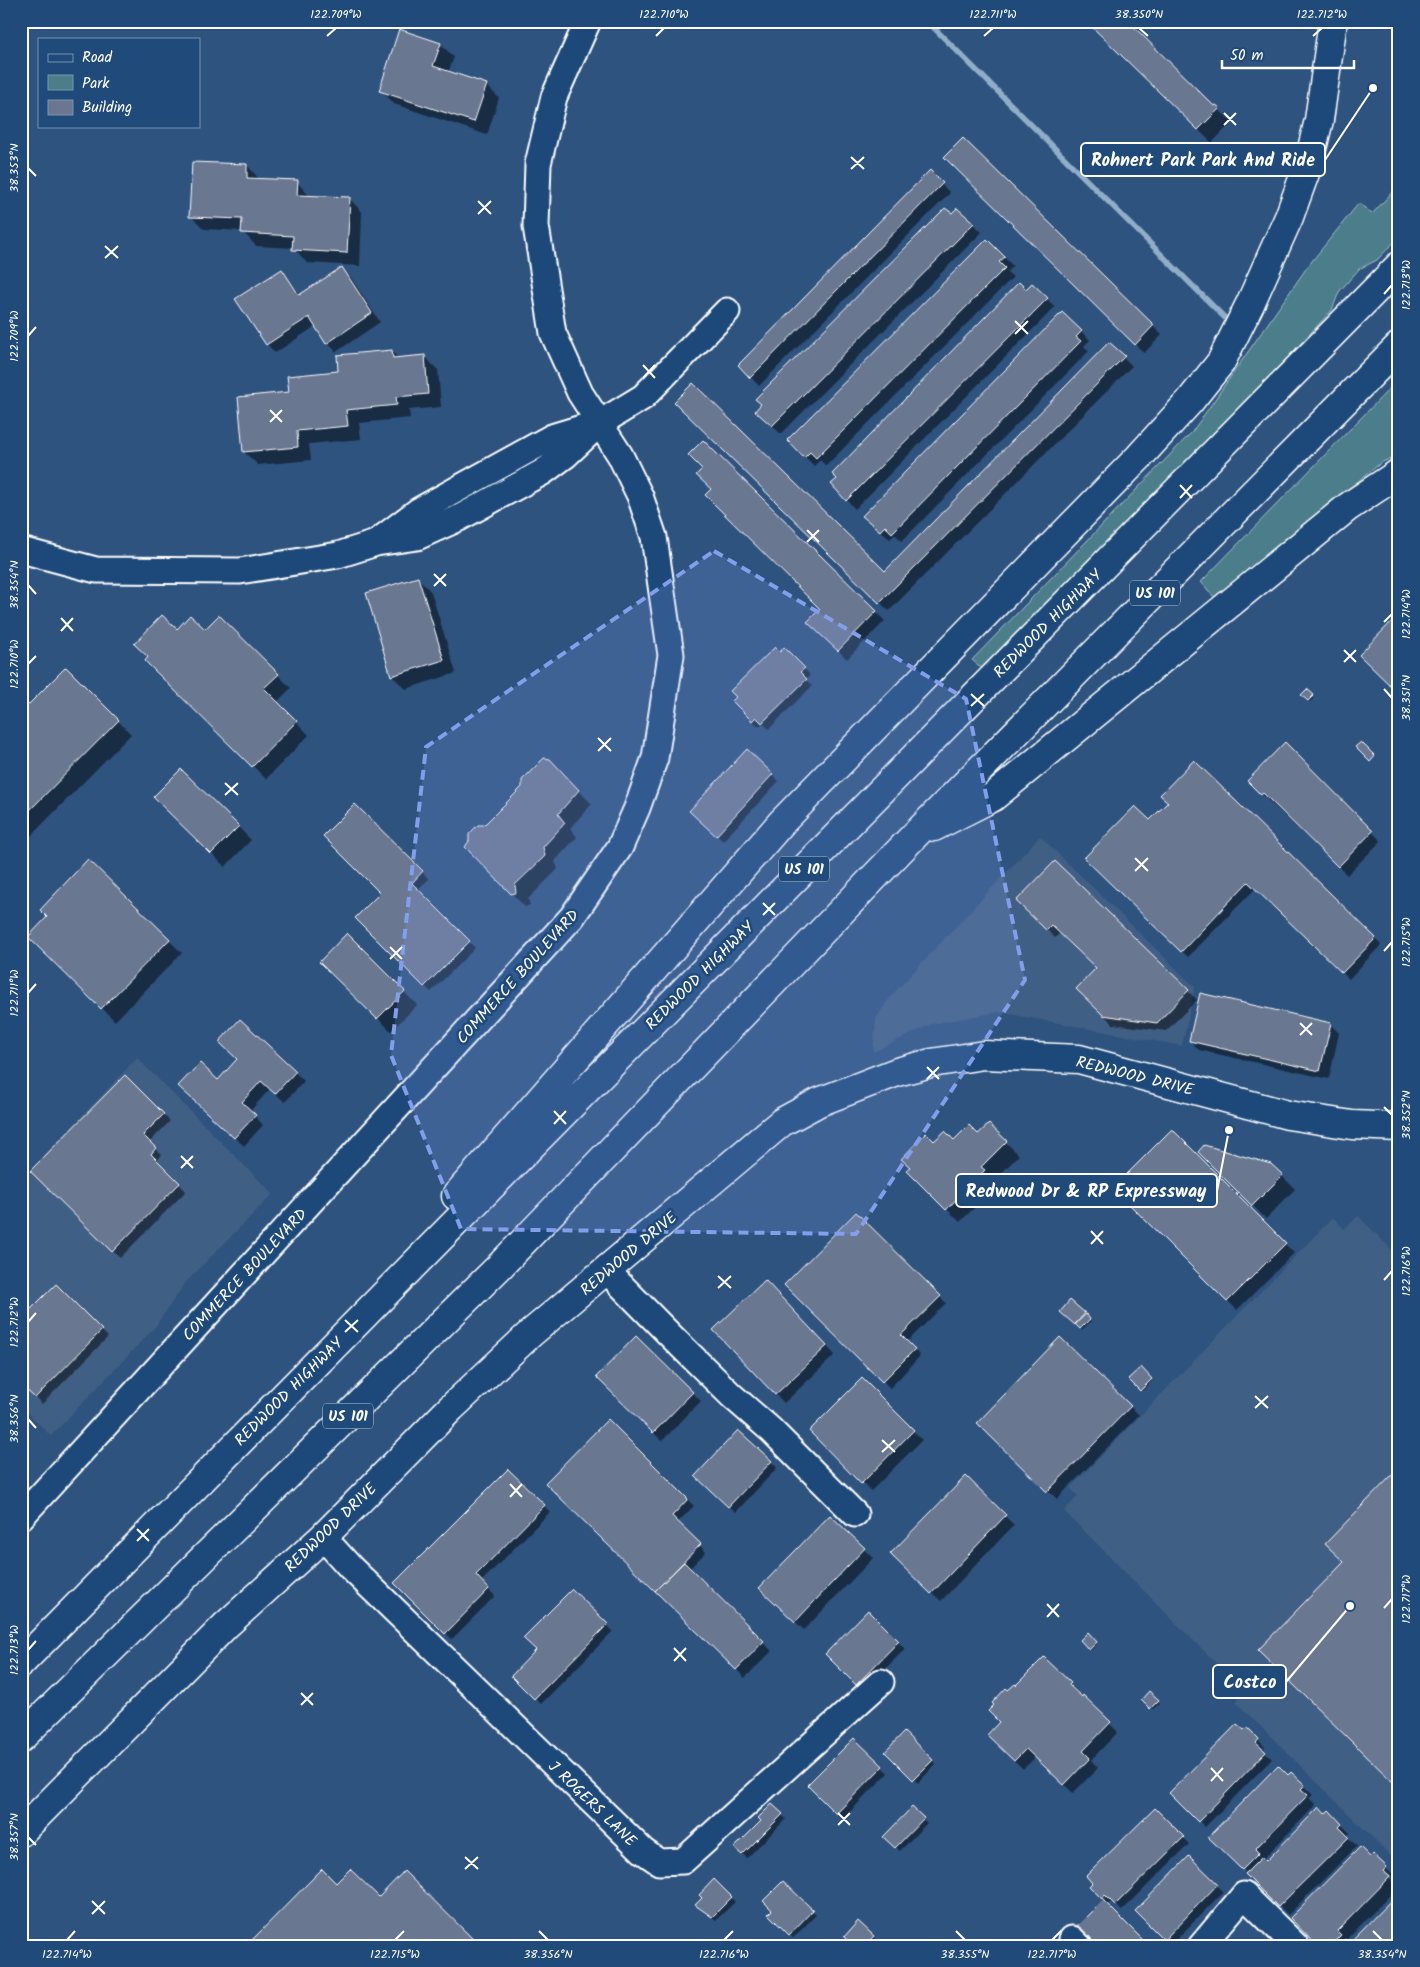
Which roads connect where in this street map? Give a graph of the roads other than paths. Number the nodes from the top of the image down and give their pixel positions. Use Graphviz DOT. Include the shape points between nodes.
graph roads {
  1 [pos="588,21"];
  2 [pos="1333,21"];
  3 [pos="1399,266"];
  4 [pos="727,311"];
  5 [pos="1399,346"];
  6 [pos="600,423"];
  7 [pos="1399,473"];
  8 [pos="21,550"];
  9 [pos="911,839"];
  10 [pos="1399,1127"];
  11 [pos="607,1271"];
  12 [pos="208,1473"];
  13 [pos="855,1514"];
  14 [pos="21,1517"];
  15 [pos="323,1537"];
  16 [pos="21,1663"];
  17 [pos="881,1682"];
  18 [pos="21,1738"];
  19 [pos="21,1832"];
  20 [pos="1201,1946"];
  21 [pos="1296,1946"];
  1 -- 6 [label="street, COMMERCE BOULEVARD" via="554,97 538,164 536,226 553,333 580,393"];
  2 -- 12 [label="main road" via="1322,102 1308,165 1289,217 1220,362 1190,401 782,822 479,1171"];
  3 -- 12 [label="main road, REDWOOD HIGHWAY / US 101"];
  4 -- 6 [label="street" via="643,397"];
  5 -- 9 [label="main road, US 101"];
  6 -- 8 [label="street" via="552,437 418,511 376,543 338,555 240,571 96,570"];
  6 -- 14 [label="street, COMMERCE BOULEVARD" via="640,496 654,537 671,655 655,758 620,847 572,917"];
  7 -- 9 [label="main road" via="1348,507 993,797"];
  9 -- 18 [label="main road, US 101" via="496,1269"];
  10 -- 11 [label="main road, REDWOOD DRIVE" via="1352,1125 1288,1115 1078,1059 984,1055 931,1064 897,1072 819,1102 782,1122"];
  11 -- 13 [label="street"];
  11 -- 15 [label="main road, REDWOOD DRIVE" via="530,1334 421,1436"];
  12 -- 16 [label="main road, REDWOOD HIGHWAY / US 101"];
  15 -- 17 [label="street, J ROGERS LANE" via="642,1851 659,1862 683,1861"];
  15 -- 19 [label="main road, REDWOOD DRIVE" via="226,1625"];
  20 -- 21 [label="street" via="1244,1894"];
}
